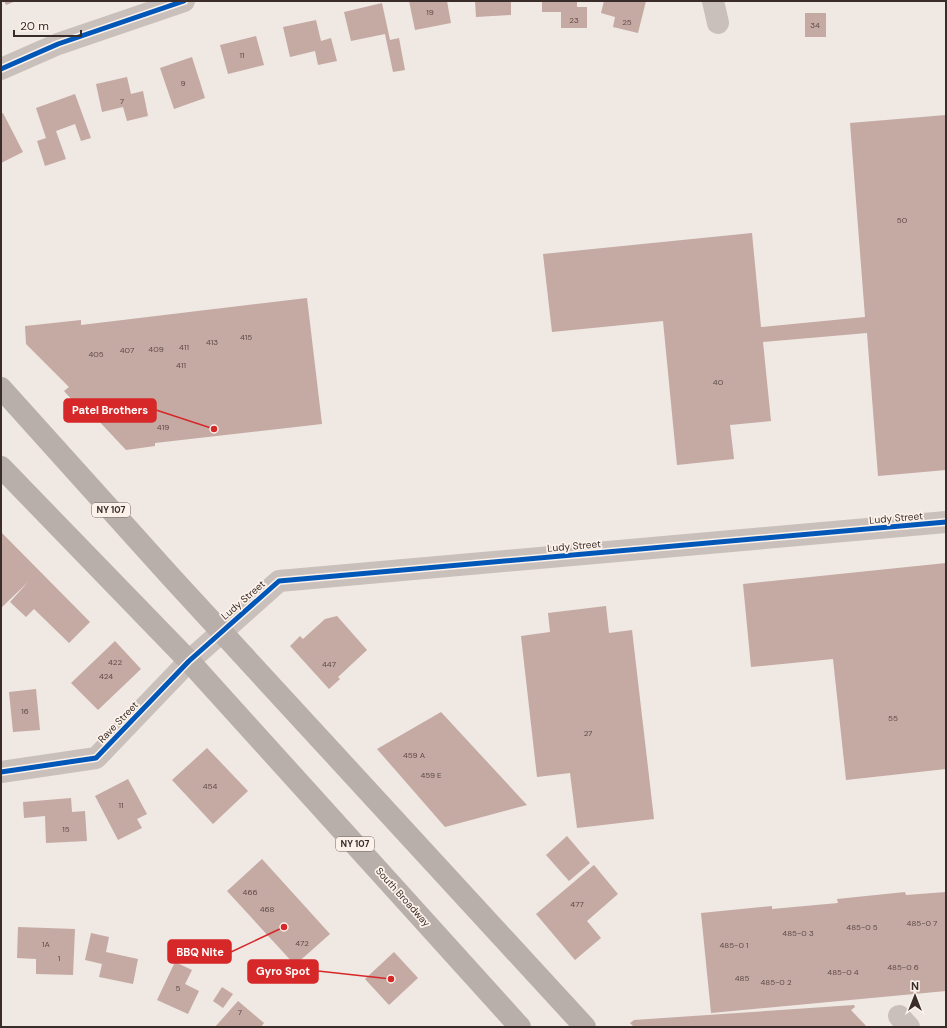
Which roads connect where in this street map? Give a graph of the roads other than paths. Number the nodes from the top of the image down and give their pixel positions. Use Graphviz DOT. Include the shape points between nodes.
graph roads {
  1 [pos="184,1"];
  2 [pos="713,1"];
  3 [pos="718,23"];
  4 [pos="1,69"];
  5 [pos="1,388"];
  6 [pos="1,467"];
  7 [pos="946,522"];
  8 [pos="222,631"];
  9 [pos="189,661"];
  10 [pos="1,772"];
  11 [pos="520,1027"];
  12 [pos="584,1027"];
  1 -- 4 [label="street" via="58,44"];
  2 -- 3 [label="street"];
  5 -- 8 [label="main road, NY 107"];
  6 -- 9 [label="main road, NY 107"];
  7 -- 8 [label="street, Ludy Street" via="279,581"];
  8 -- 9 [label="street, Rave Street"];
  8 -- 12 [label="main road, NY 107"];
  9 -- 10 [label="street, Rave Street" via="96,758"];
  9 -- 11 [label="main road, South Broadway / NY 107"];
}
